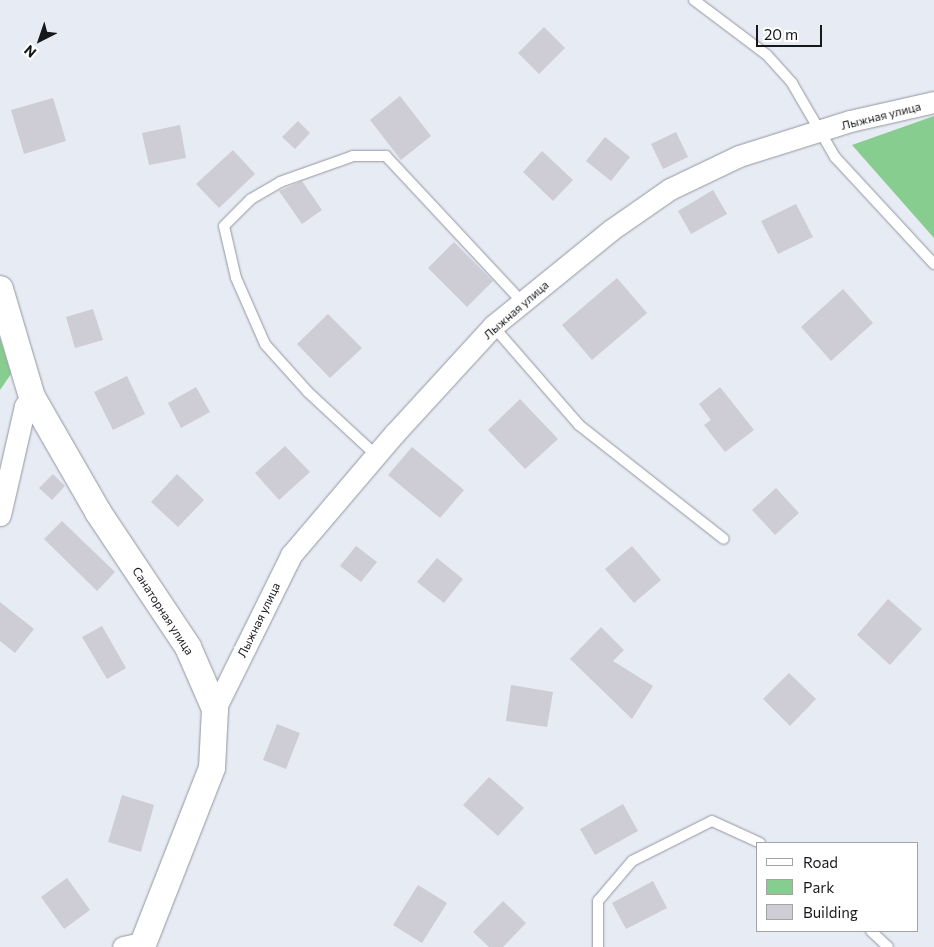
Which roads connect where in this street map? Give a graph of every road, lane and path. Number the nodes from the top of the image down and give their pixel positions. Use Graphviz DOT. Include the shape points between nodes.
graph roads {
  1 [pos="694,0"];
  2 [pos="934,102"];
  3 [pos="819,133"];
  4 [pos="934,264"];
  5 [pos="0,289"];
  6 [pos="522,302"];
  7 [pos="493,326"];
  8 [pos="32,397"];
  9 [pos="377,456"];
  10 [pos="0,515"];
  11 [pos="724,539"];
  12 [pos="215,709"];
  13 [pos="758,842"];
  14 [pos="872,932"];
  15 [pos="136,946"];
  16 [pos="598,947"];
  17 [pos="888,947"];
  1 -- 3 [label="lane" via="766,55 792,84"];
  2 -- 3 [label="street, Лыжная улица" via="850,121"];
  3 -- 4 [label="lane" via="835,157"];
  3 -- 6 [label="street, Лыжная улица" via="738,156 670,189 611,230"];
  5 -- 8 [label="street, Санаторная улица"];
  6 -- 7 [label="street, Лыжная улица"];
  6 -- 9 [label="lane" via="386,156 353,156 280,182 251,199 224,226 236,278 265,344 308,392"];
  7 -- 9 [label="street, Лыжная улица"];
  7 -- 11 [label="lane" via="579,425"];
  8 -- 10 [label="street" via="25,406"];
  8 -- 12 [label="street, Санаторная улица" via="98,512 188,646"];
  9 -- 12 [label="street, Лыжная улица" via="291,555"];
  12 -- 15 [label="street, Санаторная улица" via="212,768"];
  13 -- 16 [label="lane" via="712,821 632,861 598,901"];
  14 -- 17 [label="lane"];
}
